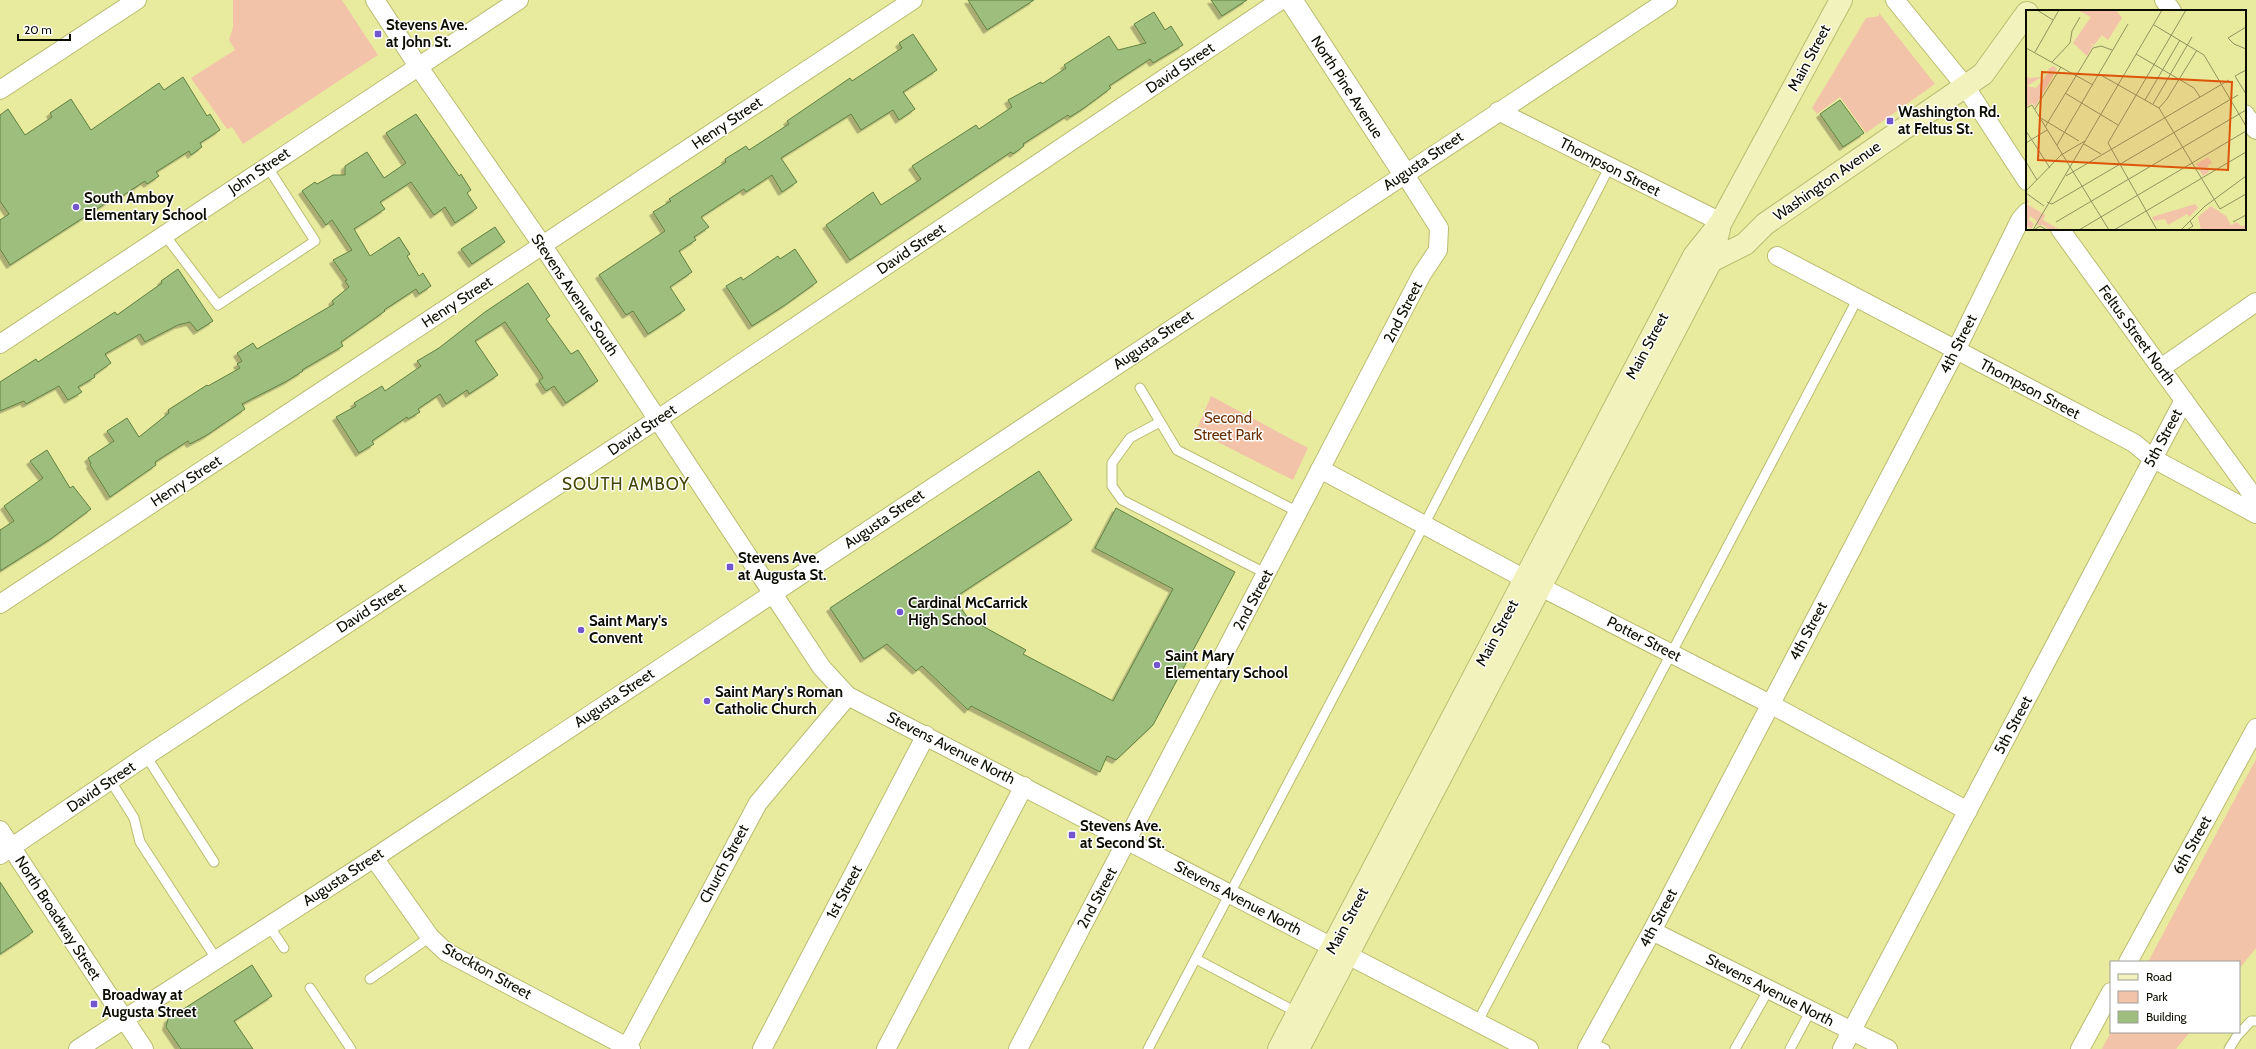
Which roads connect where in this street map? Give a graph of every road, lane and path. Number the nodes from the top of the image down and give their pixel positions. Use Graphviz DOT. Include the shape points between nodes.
graph roads {
  1 [pos="137,0"];
  2 [pos="375,0"];
  3 [pos="518,0"];
  4 [pos="913,0"];
  5 [pos="1281,0"];
  6 [pos="1290,0"];
  7 [pos="1668,0"];
  8 [pos="1841,0"];
  9 [pos="2036,0"];
  10 [pos="2164,0"];
  11 [pos="1901,2"];
  12 [pos="2029,10"];
  13 [pos="2171,10"];
  14 [pos="2026,15"];
  15 [pos="418,66"];
  16 [pos="1965,86"];
  17 [pos="0,90"];
  18 [pos="1498,111"];
  19 [pos="2246,115"];
  20 [pos="2256,130"];
  21 [pos="267,166"];
  22 [pos="1610,166"];
  23 [pos="1404,174"];
  24 [pos="2026,179"];
  25 [pos="2026,213"];
  26 [pos="1721,222"];
  27 [pos="1765,224"];
  28 [pos="2061,230"];
  29 [pos="164,234"];
  30 [pos="543,246"];
  31 [pos="1777,256"];
  32 [pos="1711,261"];
  33 [pos="1858,298"];
  34 [pos="2256,302"];
  35 [pos="0,344"];
  36 [pos="1956,350"];
  37 [pos="2161,368"];
  38 [pos="1140,388"];
  39 [pos="2184,400"];
  40 [pos="658,419"];
  41 [pos="1160,422"];
  42 [pos="2152,458"];
  43 [pos="1320,469"];
  44 [pos="2256,500"];
  45 [pos="1298,512"];
  46 [pos="2256,514"];
  47 [pos="1424,526"];
  48 [pos="1267,574"];
  49 [pos="1532,583"];
  50 [pos="772,593"];
  51 [pos="0,604"];
  52 [pos="1670,653"];
  53 [pos="848,696"];
  54 [pos="1770,704"];
  55 [pos="2256,728"];
  56 [pos="926,735"];
  57 [pos="146,756"];
  58 [pos="110,780"];
  59 [pos="1024,786"];
  60 [pos="1968,811"];
  61 [pos="0,830"];
  62 [pos="1127,840"];
  63 [pos="6,851"];
  64 [pos="374,858"];
  65 [pos="214,862"];
  66 [pos="1230,894"];
  67 [pos="269,926"];
  68 [pos="1652,931"];
  69 [pos="430,937"];
  70 [pos="284,948"];
  71 [pos="1339,952"];
  72 [pos="1196,959"];
  73 [pos="217,960"];
  74 [pos="2129,961"];
  75 [pos="370,979"];
  76 [pos="310,988"];
  77 [pos="1769,989"];
  78 [pos="2110,994"];
  79 [pos="1811,1010"];
  80 [pos="1298,1013"];
  81 [pos="125,1020"];
  82 [pos="2256,1021"];
  83 [pos="1477,1023"];
  84 [pos="1851,1031"];
  85 [pos="1594,1047"];
  86 [pos="628,1048"];
  87 [pos="78,1049"];
  88 [pos="144,1049"];
  89 [pos="351,1049"];
  90 [pos="762,1049"];
  91 [pos="886,1049"];
  92 [pos="1018,1049"];
  93 [pos="1148,1049"];
  94 [pos="1279,1049"];
  95 [pos="1298,1049"];
  96 [pos="1529,1049"];
  97 [pos="1735,1049"];
  98 [pos="1790,1049"];
  99 [pos="1842,1049"];
  100 [pos="1888,1049"];
  101 [pos="2080,1049"];
  102 [pos="2229,1049"];
  1 -- 17 [label="street"];
  2 -- 15 [label="street, Stevens Avenue South"];
  3 -- 15 [label="street, John Street"];
  4 -- 30 [label="street, Henry Street"];
  5 -- 40 [label="street, David Street"];
  6 -- 23 [label="street, North Pine Avenue"];
  7 -- 18 [label="street, Augusta Street"];
  8 -- 26 [label="main road, Main Street"];
  9 -- 12 [label="main road, Washington Avenue"];
  10 -- 13 [label="street"];
  11 -- 16 [label="street"];
  14 -- 16 [label="main road, Washington Avenue" via="1983,74"];
  15 -- 21 [label="street, John Street"];
  15 -- 30 [label="street, Stevens Avenue South"];
  16 -- 24 [label="street"];
  16 -- 27 [label="main road, Washington Avenue"];
  18 -- 22 [label="street, Thompson Street"];
  18 -- 23 [label="street, Augusta Street"];
  19 -- 20 [label="street"];
  21 -- 29 [label="street, John Street"];
  21 -- 29 [label="lane" via="316,241 218,305"];
  22 -- 26 [label="street, Thompson Street"];
  22 -- 47 [label="lane"];
  23 -- 43 [label="street, 2nd Street" via="1439,228 1438,250 1422,274"];
  23 -- 50 [label="street, Augusta Street"];
  25 -- 36 [label="street, 4th Street" via="2020,220"];
  26 -- 27 [label="main road, Washington Avenue"];
  26 -- 32 [label="main road, Main Street"];
  26 -- 49 [label="main road, Main Street" via="1694,256"];
  27 -- 32 [label="main road" via="1745,244"];
  28 -- 37 [label="street, Feltus Street North"];
  29 -- 35 [label="street, John Street"];
  30 -- 40 [label="street, Stevens Avenue South"];
  30 -- 51 [label="street, Henry Street"];
  31 -- 33 [label="street, Thompson Street"];
  32 -- 49 [label="main road, Main Street"];
  33 -- 36 [label="street, Thompson Street"];
  33 -- 52 [label="lane"];
  34 -- 37 [label="street"];
  36 -- 42 [label="street, Thompson Street" via="2134,443"];
  36 -- 54 [label="street, 4th Street"];
  37 -- 39 [label="street, Feltus Street North"];
  38 -- 41 [label="lane"];
  39 -- 42 [label="street, 5th Street"];
  39 -- 44 [label="street, Feltus Street North"];
  40 -- 50 [label="street, Stevens Avenue South"];
  40 -- 57 [label="street, David Street"];
  41 -- 45 [label="lane" via="1177,450"];
  41 -- 48 [label="lane" via="1130,438 1112,463 1112,486 1122,500"];
  42 -- 46 [label="street, Thompson Street"];
  42 -- 60 [label="street, 5th Street"];
  43 -- 45 [label="street, 2nd Street"];
  43 -- 47 [label="street, Potter Street"];
  45 -- 48 [label="street, 2nd Street"];
  47 -- 49 [label="street, Potter Street"];
  47 -- 66 [label="lane"];
  48 -- 62 [label="street, 2nd Street"];
  49 -- 52 [label="street, Potter Street"];
  49 -- 71 [label="main road, Main Street"];
  50 -- 53 [label="street, Stevens Avenue North" via="822,668"];
  50 -- 64 [label="street, Augusta Street"];
  52 -- 54 [label="street, Potter Street"];
  52 -- 83 [label="lane"];
  53 -- 56 [label="street, Stevens Avenue North"];
  53 -- 86 [label="street, Church Street" via="758,803"];
  54 -- 60 [label="street, Potter Street"];
  54 -- 68 [label="street, 4th Street"];
  55 -- 74 [label="street, 6th Street"];
  56 -- 59 [label="street, Stevens Avenue North"];
  56 -- 90 [label="street, 1st Street"];
  57 -- 58 [label="street, David Street"];
  57 -- 65 [label="lane"];
  58 -- 63 [label="street, David Street"];
  58 -- 73 [label="lane" via="134,818 140,842"];
  59 -- 62 [label="street, Stevens Avenue North"];
  59 -- 91 [label="street"];
  60 -- 84 [label="street, 5th Street"];
  61 -- 63 [label="street, North Broadway Street"];
  62 -- 66 [label="street, Stevens Avenue North"];
  62 -- 92 [label="street, 2nd Street"];
  63 -- 81 [label="street, North Broadway Street"];
  64 -- 67 [label="street, Augusta Street"];
  64 -- 69 [label="street, Stockton Street"];
  66 -- 71 [label="street, Stevens Avenue North"];
  66 -- 72 [label="lane"];
  67 -- 70 [label="lane"];
  67 -- 73 [label="street, Augusta Street"];
  68 -- 77 [label="street, Stevens Avenue North"];
  68 -- 85 [label="street, 4th Street"];
  69 -- 75 [label="lane"];
  69 -- 86 [label="street, Stockton Street" via="446,952"];
  71 -- 80 [label="main road, Main Street"];
  71 -- 83 [label="street, Stevens Avenue North"];
  71 -- 95 [label="main road, Main Street"];
  72 -- 80 [label="lane"];
  72 -- 93 [label="lane"];
  73 -- 81 [label="street, Augusta Street"];
  76 -- 89 [label="lane"];
  77 -- 79 [label="street, Stevens Avenue North"];
  77 -- 97 [label="lane"];
  78 -- 101 [label="street"];
  79 -- 84 [label="street, Stevens Avenue North"];
  79 -- 98 [label="lane"];
  80 -- 94 [label="main road, Main Street"];
  81 -- 87 [label="street, Augusta Street"];
  81 -- 88 [label="street, North Broadway Street"];
  82 -- 102 [label="lane" via="2252,1021 2237,1036"];
  83 -- 96 [label="street, Stevens Avenue North"];
  84 -- 99 [label="street, 5th Street"];
  84 -- 100 [label="street, Stevens Avenue North"];
}
